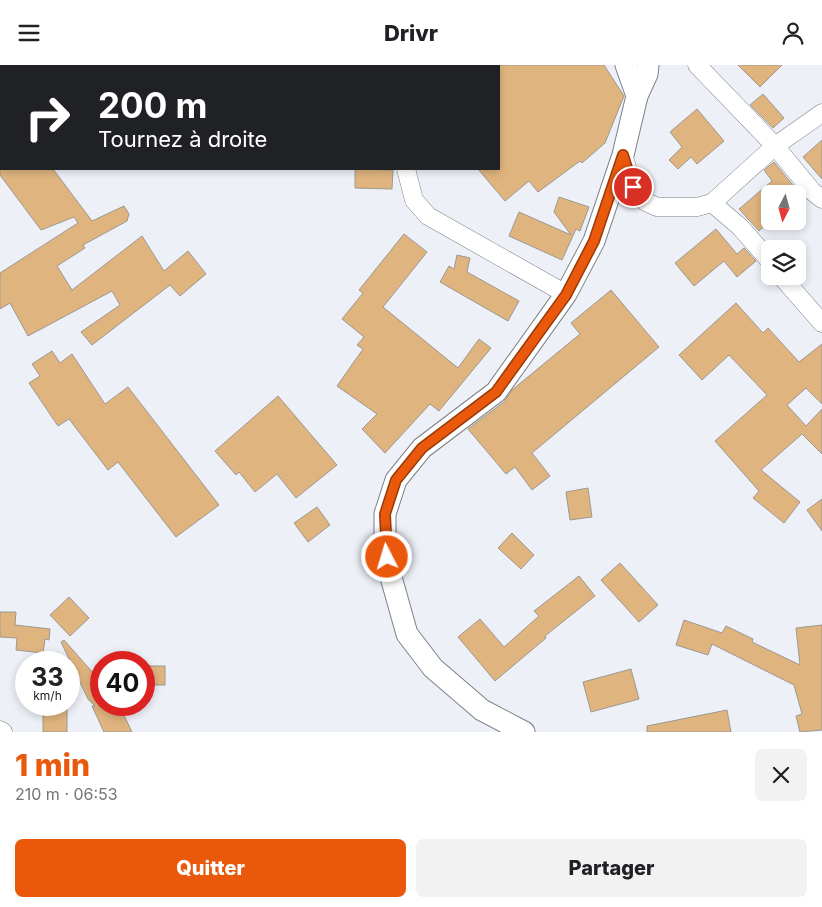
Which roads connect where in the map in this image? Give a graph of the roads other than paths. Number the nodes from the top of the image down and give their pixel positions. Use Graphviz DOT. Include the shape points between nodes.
graph roads {
  1 [pos="626,65"];
  2 [pos="648,65"];
  3 [pos="698,65"];
  4 [pos="637,96"];
  5 [pos="822,113"];
  6 [pos="775,146"];
  7 [pos="623,155"];
  8 [pos="406,170"];
  9 [pos="822,199"];
  10 [pos="712,203"];
  11 [pos="761,251"];
  12 [pos="789,285"];
  13 [pos="566,295"];
  14 [pos="822,323"];
  15 [pos="524,732"];
  1 -- 4 [label="street"];
  2 -- 4 [label="street"];
  3 -- 6 [label="street"];
  4 -- 7 [label="street"];
  5 -- 6 [label="street"];
  6 -- 9 [label="street"];
  6 -- 10 [label="street"];
  7 -- 10 [label="street" via="633,187 657,207 697,207"];
  7 -- 13 [label="street" via="594,241"];
  8 -- 13 [label="street" via="414,200 428,216"];
  10 -- 11 [label="street"];
  12 -- 14 [label="street"];
  13 -- 15 [label="street" via="496,392 422,448 396,480 385,514 389,570 407,634 433,668 482,709"];
}
